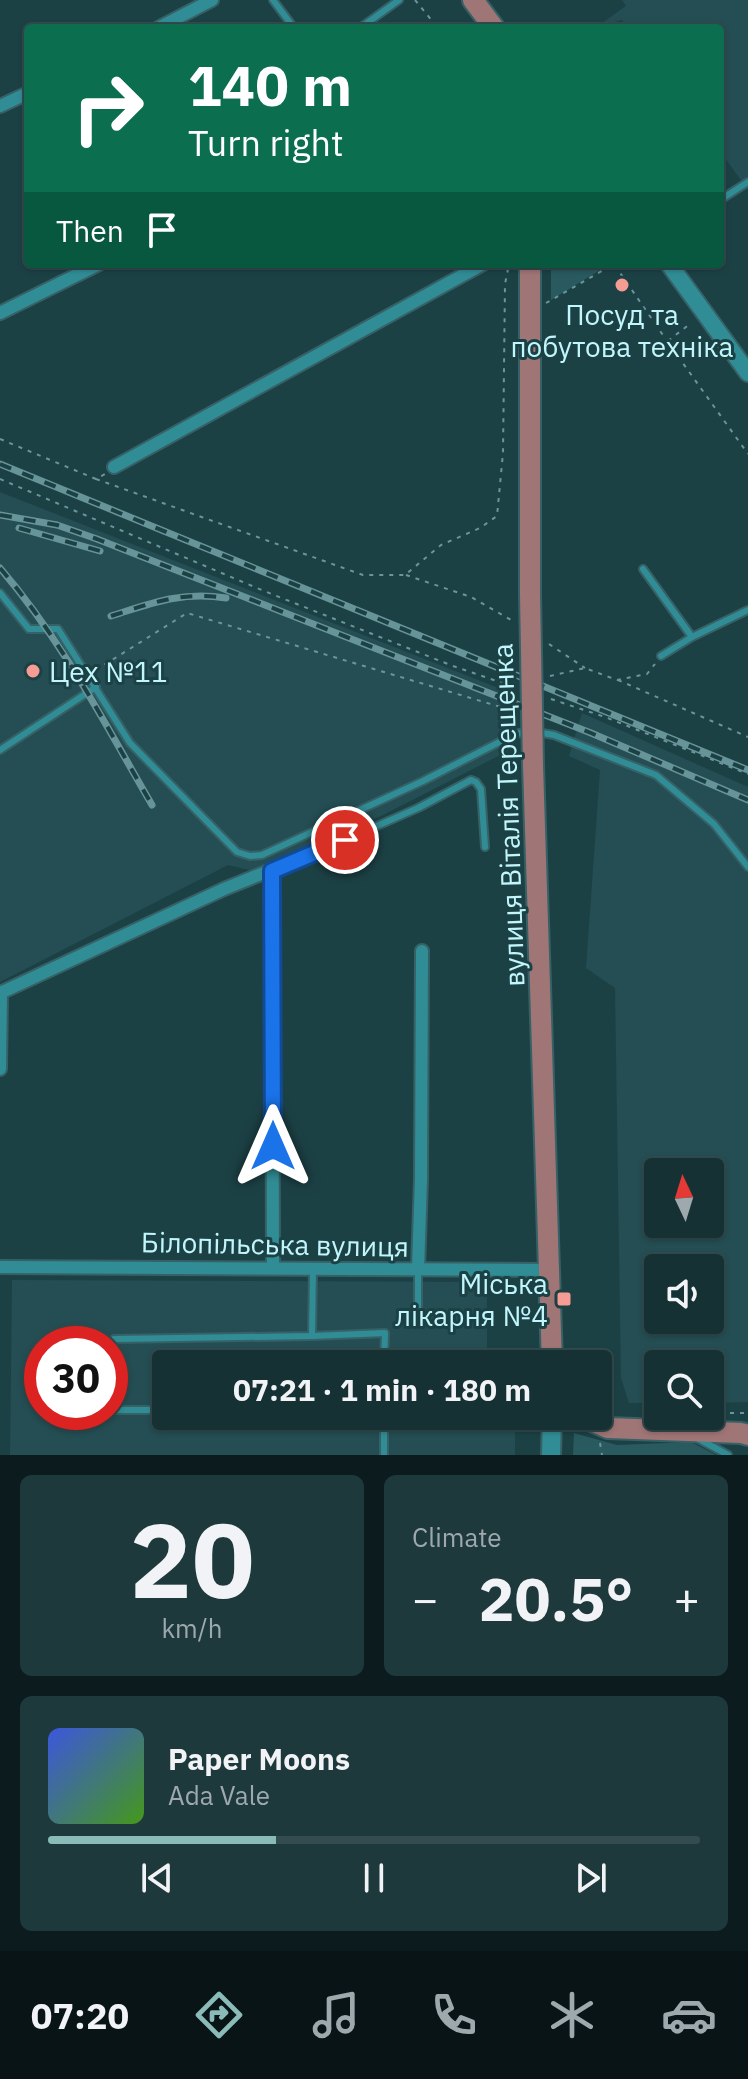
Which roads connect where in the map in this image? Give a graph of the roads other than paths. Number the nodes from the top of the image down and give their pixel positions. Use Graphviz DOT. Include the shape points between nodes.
graph roads {
  1 [pos="273,0"];
  2 [pos="399,0"];
  3 [pos="473,0"];
  4 [pos="204,2"];
  5 [pos="165,24"];
  6 [pos="291,24"];
  7 [pos="366,24"];
  8 [pos="491,24"];
  9 [pos="24,95"];
  10 [pos="0,106"];
  11 [pos="748,182"];
  12 [pos="724,197"];
  13 [pos="91,268"];
  14 [pos="476,268"];
  15 [pos="530,268"];
  16 [pos="672,268"];
  17 [pos="0,313"];
  18 [pos="748,373"];
  19 [pos="114,467"];
  20 [pos="643,569"];
  21 [pos="0,593"];
  22 [pos="748,610"];
  23 [pos="692,637"];
  24 [pos="661,656"];
  25 [pos="96,687"];
  26 [pos="0,750"];
  27 [pos="345,840"];
  28 [pos="485,847"];
  29 [pos="748,867"];
  30 [pos="272,871"];
  31 [pos="422,951"];
  32 [pos="0,993"];
  33 [pos="0,1069"];
  34 [pos="0,1267"];
  35 [pos="273,1268"];
  36 [pos="313,1268"];
  37 [pos="418,1269"];
  38 [pos="550,1270"];
  39 [pos="418,1317"];
  40 [pos="312,1336"];
  41 [pos="384,1350"];
  42 [pos="552,1350"];
  43 [pos="152,1410"];
  44 [pos="612,1428"];
  45 [pos="384,1430"];
  46 [pos="552,1430"];
  47 [pos="683,1431"];
  48 [pos="748,1435"];
  49 [pos="384,1455"];
  50 [pos="551,1455"];
  51 [pos="728,1455"];
  1 -- 6 [label="lane"];
  2 -- 7 [label="lane"];
  3 -- 8 [label="main road"];
  4 -- 5 [label="street"];
  9 -- 10 [label="street"];
  11 -- 12 [label="lane"];
  13 -- 17 [label="street"];
  14 -- 19 [label="street"];
  15 -- 38 [label="main road, вулиця Віталія Терещенка, bridge" via="533,765"];
  16 -- 18 [label="street"];
  20 -- 23 [label="lane"];
  21 -- 25 [label="lane" via="29,629 58,629"];
  22 -- 23 [label="lane"];
  23 -- 24 [label="lane"];
  25 -- 26 [label="lane"];
  25 -- 29 [label="lane" via="130,743 237,852 250,856 530,731 554,735 656,775 714,824"];
  27 -- 28 [label="lane" via="471,780 481,789"];
  27 -- 30 [label="street"];
  30 -- 32 [label="street"];
  30 -- 35 [label="street"];
  31 -- 37 [label="street"];
  32 -- 33 [label="street"];
  34 -- 35 [label="street, Білопільська вулиця"];
  35 -- 36 [label="street, Білопільська вулиця"];
  36 -- 37 [label="street, Білопільська вулиця"];
  36 -- 40 [label="lane"];
  37 -- 38 [label="street, Білопільська вулиця"];
  37 -- 39 [label="lane"];
  38 -- 42 [label="main road, вулиця Віталія Терещенка"];
  40 -- 41 [label="lane" via="385,1333"];
  40 -- 43 [label="lane" via="114,1339 112,1410"];
  44 -- 47 [label="main road"];
  45 -- 49 [label="lane"];
  46 -- 50 [label="main road"];
  47 -- 48 [label="main road"];
  47 -- 51 [label="lane"];
}
